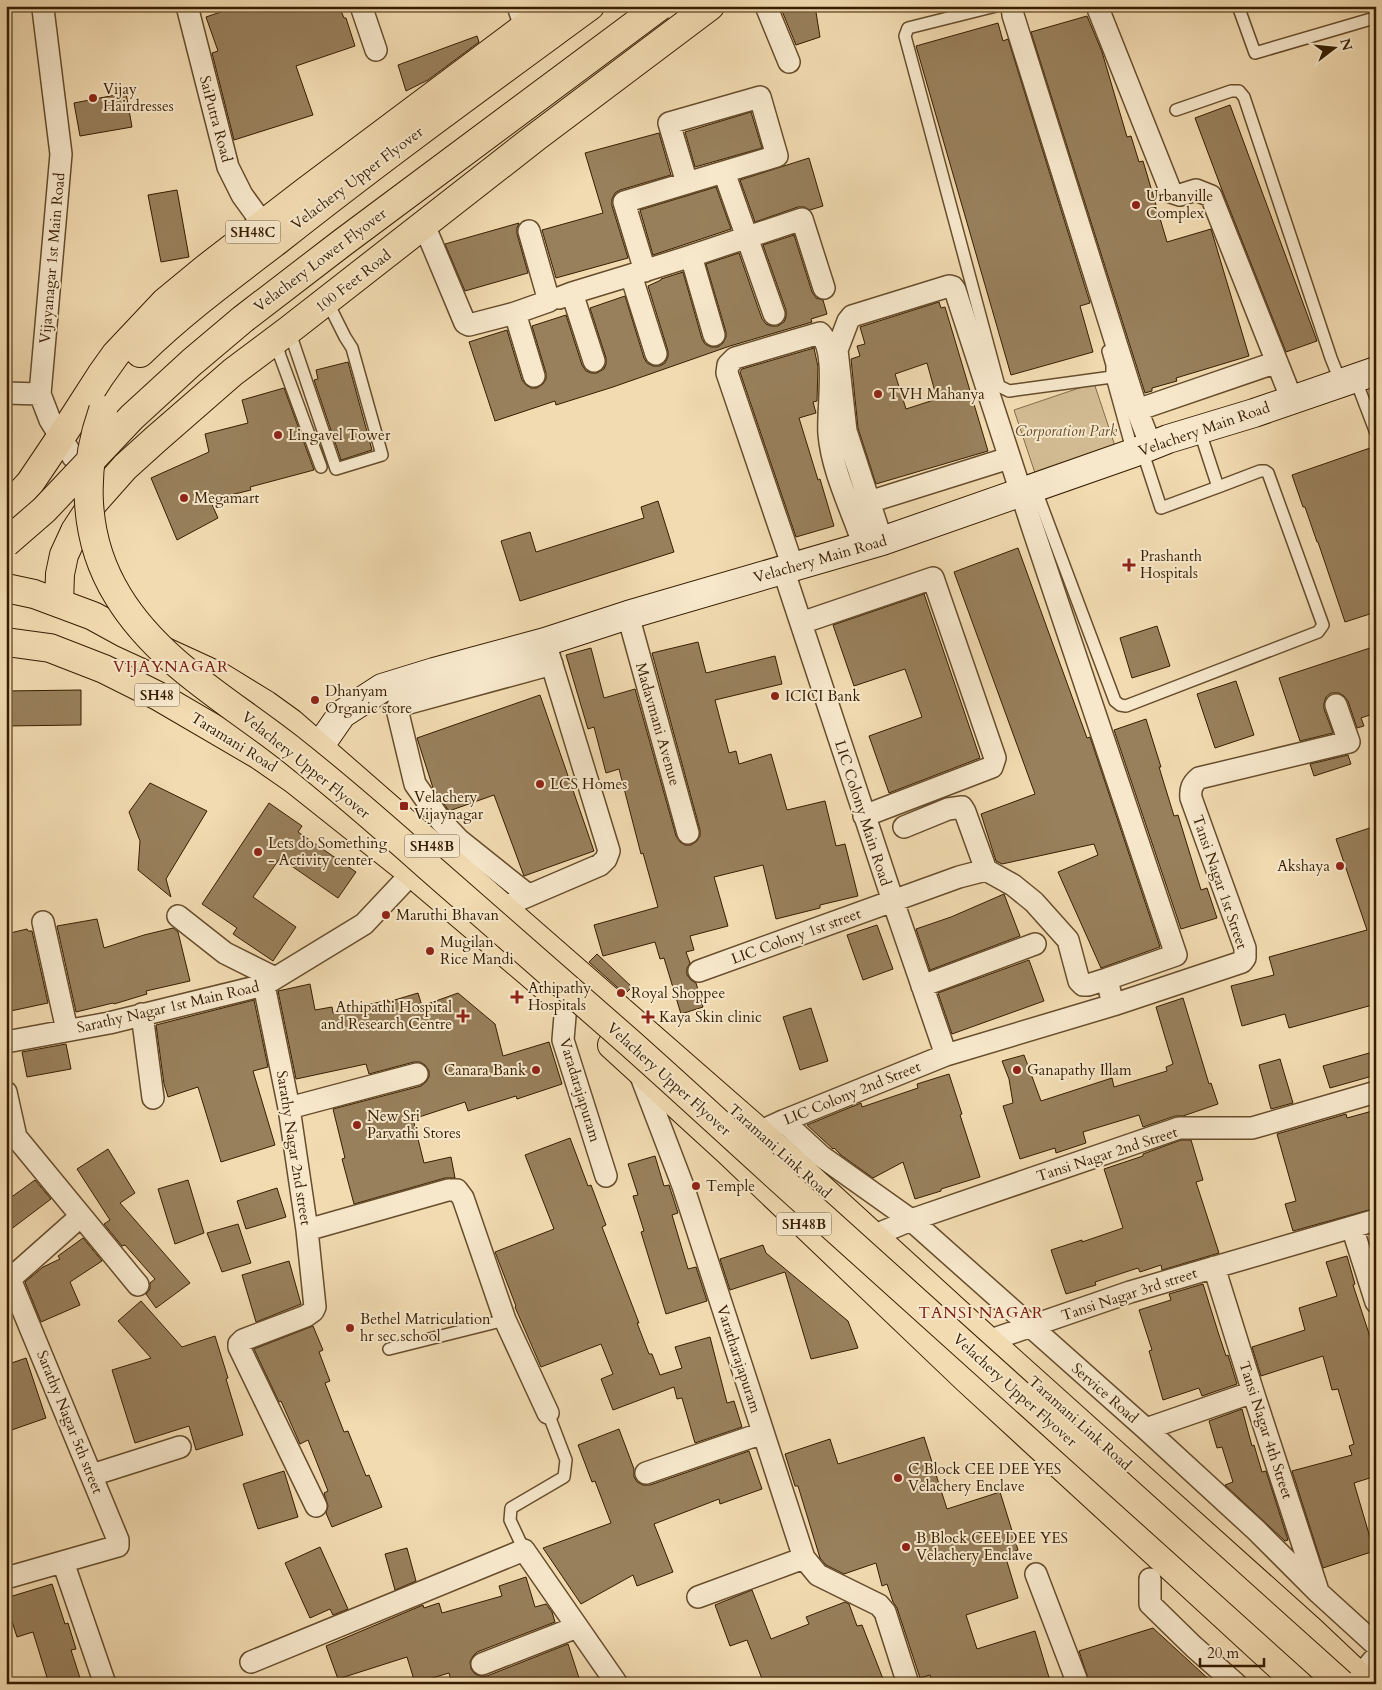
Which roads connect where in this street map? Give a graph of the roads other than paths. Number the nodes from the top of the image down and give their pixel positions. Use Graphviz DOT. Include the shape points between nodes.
graph roads {
  1 [pos="41,6"];
  2 [pos="187,6"];
  3 [pos="362,6"];
  4 [pos="553,6"];
  5 [pos="590,6"];
  6 [pos="660,6"];
  7 [pos="710,6"];
  8 [pos="766,6"];
  9 [pos="996,6"];
  10 [pos="1000,6"];
  11 [pos="1012,6"];
  12 [pos="1097,6"];
  13 [pos="1238,6"];
  14 [pos="522,17"];
  15 [pos="1376,19"];
  16 [pos="376,50"];
  17 [pos="789,62"];
  18 [pos="1176,110"];
  19 [pos="724,172"];
  20 [pos="687,183"];
  21 [pos="263,224"];
  22 [pos="424,225"];
  23 [pos="529,231"];
  24 [pos="746,238"];
  25 [pos="691,256"];
  26 [pos="638,273"];
  27 [pos="824,288"];
  28 [pos="572,293"];
  29 [pos="327,301"];
  30 [pos="549,301"];
  31 [pos="515,313"];
  32 [pos="774,314"];
  33 [pos="282,335"];
  34 [pos="714,335"];
  35 [pos="656,354"];
  36 [pos="594,361"];
  37 [pos="1277,362"];
  38 [pos="534,376"];
  39 [pos="1112,377"];
  40 [pos="1357,377"];
  41 [pos="6,393"];
  42 [pos="40,394"];
  43 [pos="1292,400"];
  44 [pos="1137,410"];
  45 [pos="1200,429"];
  46 [pos="1376,433"];
  47 [pos="61,437"];
  48 [pos="1142,450"];
  49 [pos="1009,458"];
  50 [pos="321,467"];
  51 [pos="1218,487"];
  52 [pos="106,489"];
  53 [pos="1028,491"];
  54 [pos="869,502"];
  55 [pos="6,509"];
  56 [pos="6,544"];
  57 [pos="873,544"];
  58 [pos="788,568"];
  59 [pos="6,588"];
  60 [pos="59,603"];
  61 [pos="628,616"];
  62 [pos="801,623"];
  63 [pos="6,642"];
  64 [pos="548,653"];
  65 [pos="1336,706"];
  66 [pos="319,748"];
  67 [pos="295,780"];
  68 [pos="864,816"];
  69 [pos="904,827"];
  70 [pos="688,833"];
  71 [pos="986,870"];
  72 [pos="412,873"];
  73 [pos="528,896"];
  74 [pos="893,901"];
  75 [pos="502,908"];
  76 [pos="178,916"];
  77 [pos="42,922"];
  78 [pos="1035,944"];
  79 [pos="699,971"];
  80 [pos="1107,979"];
  81 [pos="270,981"];
  82 [pos="922,986"];
  83 [pos="566,1004"];
  84 [pos="1113,1005"];
  85 [pos="142,1014"];
  86 [pos="67,1030"];
  87 [pos="6,1042"];
  88 [pos="946,1055"];
  89 [pos="638,1068"];
  90 [pos="417,1074"];
  91 [pos="6,1092"];
  92 [pos="1376,1092"];
  93 [pos="153,1098"];
  94 [pos="289,1108"];
  95 [pos="771,1127"];
  96 [pos="606,1176"];
  97 [pos="81,1216"];
  98 [pos="911,1220"];
  99 [pos="1376,1220"];
  100 [pos="1352,1227"];
  101 [pos="307,1230"];
  102 [pos="873,1236"];
  103 [pos="1214,1267"];
  104 [pos="138,1285"];
  105 [pos="11,1294"];
  106 [pos="1376,1302"];
  107 [pos="505,1320"];
  108 [pos="1030,1327"];
  109 [pos="988,1341"];
  110 [pos="389,1349"];
  111 [pos="1253,1392"];
  112 [pos="548,1413"];
  113 [pos="1146,1429"];
  114 [pos="763,1433"];
  115 [pos="180,1447"];
  116 [pos="646,1473"];
  117 [pos="92,1475"];
  118 [pos="316,1506"];
  119 [pos="524,1550"];
  120 [pos="804,1558"];
  121 [pos="63,1562"];
  122 [pos="1036,1574"];
  123 [pos="6,1578"];
  124 [pos="1150,1580"];
  125 [pos="1319,1592"];
  126 [pos="698,1596"];
  127 [pos="577,1627"];
  128 [pos="1376,1645"];
  129 [pos="251,1662"];
  130 [pos="482,1664"];
  131 [pos="1361,1675"];
  132 [pos="105,1684"];
  133 [pos="617,1684"];
  134 [pos="908,1684"];
  135 [pos="1078,1684"];
  136 [pos="1236,1684"];
  137 [pos="1299,1684"];
  1 -- 42 [label="street, Vijayanagar 1st Main Road" via="61,154"];
  2 -- 21 [label="street, SaiPutra Road" via="228,167 242,195"];
  3 -- 16 [label="street"];
  4 -- 14 [label="main road, SH48C"];
  5 -- 131 [label="main road, Velachery Upper Flyover, bridge" via="331,198 193,306 137,356 111,392 91,452 88,478 91,526 106,573 138,624 165,653 287,746 374,818"];
  6 -- 56 [label="main road, Velachery Lower Flyover, bridge" via="243,320 132,418 44,510"];
  7 -- 22 [label="main road, 100 Feet Road"];
  8 -- 17 [label="street"];
  9 -- 39 [label="lane" via="908,28 905,36 999,386 1009,391"];
  10 -- 39 [label="lane" via="1006,11 1029,87 1112,365"];
  11 -- 44 [label="street"];
  12 -- 37 [label="street" via="1171,192 1180,195 1196,190 1212,196"];
  13 -- 15 [label="lane" via="1255,53"];
  14 -- 21 [label="main road, SH48C"];
  18 -- 40 [label="lane" via="1231,91 1239,91 1244,97 1331,358"];
  19 -- 20 [label="street"];
  19 -- 20 [label="street" via="778,156 760,97 669,123"];
  19 -- 24 [label="street"];
  20 -- 26 [label="street" via="624,202"];
  21 -- 47 [label="main road, SH48C" via="165,302 100,375"];
  22 -- 29 [label="main road, 100 Feet Road"];
  22 -- 31 [label="street" via="465,323 469,325"];
  23 -- 30 [label="street"];
  24 -- 25 [label="street"];
  24 -- 27 [label="street" via="802,219"];
  24 -- 32 [label="street"];
  25 -- 26 [label="street"];
  25 -- 34 [label="street"];
  26 -- 28 [label="street"];
  26 -- 35 [label="street"];
  28 -- 30 [label="street"];
  28 -- 36 [label="street"];
  29 -- 33 [label="main road, 100 Feet Road"];
  29 -- 33 [label="lane" via="352,348 382,456 336,469"];
  30 -- 31 [label="street"];
  31 -- 38 [label="street"];
  33 -- 50 [label="lane" via="280,356"];
  33 -- 52 [label="main road, 100 Feet Road" via="232,372 163,432"];
  37 -- 43 [label="street"];
  37 -- 44 [label="street"];
  39 -- 48 [label="lane"];
  40 -- 43 [label="main road, Velachery Main Road"];
  40 -- 46 [label="lane"];
  41 -- 42 [label="street"];
  42 -- 47 [label="street, Vijayanagar 1st Main Road"];
  43 -- 45 [label="main road, Velachery Main Road"];
  44 -- 48 [label="street"];
  45 -- 48 [label="main road, Velachery Main Road"];
  45 -- 51 [label="lane"];
  47 -- 52 [label="street, Vijayanagar 1st Main Road" via="73,457"];
  47 -- 55 [label="main road, SH48C" via="30,483"];
  48 -- 51 [label="lane" via="1160,508"];
  48 -- 53 [label="main road, Velachery Main Road"];
  49 -- 53 [label="street"];
  49 -- 54 [label="street"];
  49 -- 54 [label="street" via="953,287 852,316 837,350 846,431"];
  51 -- 53 [label="lane" via="1260,471 1268,473 1323,625 1318,632 1126,706 1115,702"];
  52 -- 60 [label="main road, 100 Feet Road" via="75,531 64,555"];
  53 -- 57 [label="main road, Velachery Main Road"];
  53 -- 80 [label="street" via="1176,956"];
  54 -- 57 [label="street"];
  57 -- 58 [label="main road, Velachery Main Road"];
  57 -- 58 [label="street, LIC Colony Main Road" via="832,457 828,351 825,338 820,333 735,358 728,365 727,373"];
  58 -- 61 [label="main road, Velachery Main Road"];
  58 -- 62 [label="street, LIC Colony Main Road"];
  59 -- 60 [label="main road, SH48"];
  60 -- 66 [label="main road, SH48" via="222,678 292,723"];
  61 -- 64 [label="main road, Velachery Main Road"];
  61 -- 70 [label="street, Madavmani Avenue"];
  62 -- 68 [label="street, LIC Colony Main Road"];
  62 -- 68 [label="street" via="933,578 995,758 992,767"];
  63 -- 67 [label="main road, Taramani Road / SH48" via="50,648 104,669 214,727"];
  64 -- 66 [label="main road, Velachery Main Road" via="434,672 382,688 342,714"];
  64 -- 73 [label="street" via="609,851 600,864"];
  64 -- 73 [label="street" via="397,709 414,784 459,840"];
  65 -- 84 [label="street, Tansi Nagar 1st Street" via="1349,742 1199,778 1190,790 1245,948 1245,958 1236,965"];
  66 -- 67 [label="main road, Velachery Main Road"];
  66 -- 75 [label="main road, Taramani Link Road / SH48B"];
  67 -- 72 [label="main road, SH48B"];
  68 -- 74 [label="street, LIC Colony Main Road"];
  69 -- 71 [label="street" via="948,809 962,807"];
  71 -- 74 [label="street, LIC Colony 1st street"];
  71 -- 80 [label="street" via="1034,902 1068,940 1079,981 1083,985"];
  72 -- 81 [label="street, Sarathy Nagar 1st Main Road" via="364,924"];
  72 -- 83 [label="main road, SH48B"];
  73 -- 75 [label="street"];
  74 -- 79 [label="street, LIC Colony 1st street"];
  74 -- 82 [label="street, LIC Colony Main Road"];
  75 -- 95 [label="main road, Taramani Link Road / SH48B"];
  76 -- 81 [label="street" via="225,953"];
  77 -- 86 [label="street"];
  78 -- 82 [label="street"];
  80 -- 84 [label="street"];
  81 -- 85 [label="street, Sarathy Nagar 1st Main Road"];
  81 -- 94 [label="street, Sarathy Nagar 2nd street"];
  82 -- 88 [label="street, LIC Colony Main Road"];
  83 -- 89 [label="main road, SH48B"];
  83 -- 96 [label="street, Varadarajapuram" via="563,1040"];
  84 -- 88 [label="street, Tansi Nagar 1st Street"];
  85 -- 86 [label="street, Sarathy Nagar 1st Main Road"];
  85 -- 93 [label="street"];
  86 -- 87 [label="street, Sarathy Nagar 1st Main Road"];
  88 -- 95 [label="street, LIC Colony 2nd Street"];
  89 -- 114 [label="street, Varatharajapuram" via="683,1186"];
  89 -- 137 [label="main road, SH48B" via="967,1379"];
  90 -- 94 [label="street"];
  91 -- 97 [label="street" via="16,1137"];
  92 -- 98 [label="street, Tansi Nagar 2nd Street" via="1252,1128 1179,1128"];
  94 -- 101 [label="street, Sarathy Nagar 2nd street"];
  95 -- 98 [label="street, Service Road" via="821,1156"];
  95 -- 102 [label="main road, Taramani Link Road / SH48B"];
  97 -- 104 [label="street"];
  97 -- 105 [label="street, Sarathy Nagar 5th street" via="10,1279"];
  98 -- 102 [label="street, Tansi Nagar 2nd Street"];
  98 -- 108 [label="street, Service Road"];
  99 -- 100 [label="street, Tansi Nagar 3rd street"];
  100 -- 103 [label="street, Tansi Nagar 3rd street"];
  100 -- 106 [label="street"];
  101 -- 107 [label="street" via="457,1190 463,1198"];
  101 -- 118 [label="street, Sarathy Nagar 2nd street" via="313,1311 243,1340 239,1347"];
  102 -- 109 [label="main road, Taramani Link Road / SH48B"];
  103 -- 108 [label="street, Tansi Nagar 3rd street"];
  103 -- 111 [label="street, Tansi Nagar 4th Street"];
  105 -- 117 [label="street, Sarathy Nagar 5th street"];
  107 -- 110 [label="lane"];
  107 -- 112 [label="street"];
  108 -- 109 [label="street, Tansi Nagar 3rd street"];
  108 -- 113 [label="street, Service Road"];
  109 -- 131 [label="main road, Taramani Link Road / SH48B"];
  111 -- 113 [label="street"];
  111 -- 125 [label="street, Tansi Nagar 4th Street"];
  112 -- 119 [label="lane" via="566,1460 564,1477 511,1508 510,1520"];
  113 -- 125 [label="street, Service Road"];
  114 -- 116 [label="street"];
  114 -- 120 [label="street, Varatharajapuram"];
  115 -- 117 [label="street"];
  117 -- 121 [label="street, Sarathy Nagar 5th street" via="118,1546"];
  119 -- 127 [label="street"];
  119 -- 129 [label="street"];
  120 -- 126 [label="street"];
  120 -- 134 [label="street, Varatharajapuram" via="818,1575 879,1605"];
  121 -- 123 [label="street, Sarathy Nagar 5th street"];
  121 -- 132 [label="street"];
  122 -- 135 [label="street"];
  124 -- 136 [label="street" via="1150,1604"];
  125 -- 128 [label="street, Service Road"];
  127 -- 130 [label="street"];
  127 -- 133 [label="street"];
}
